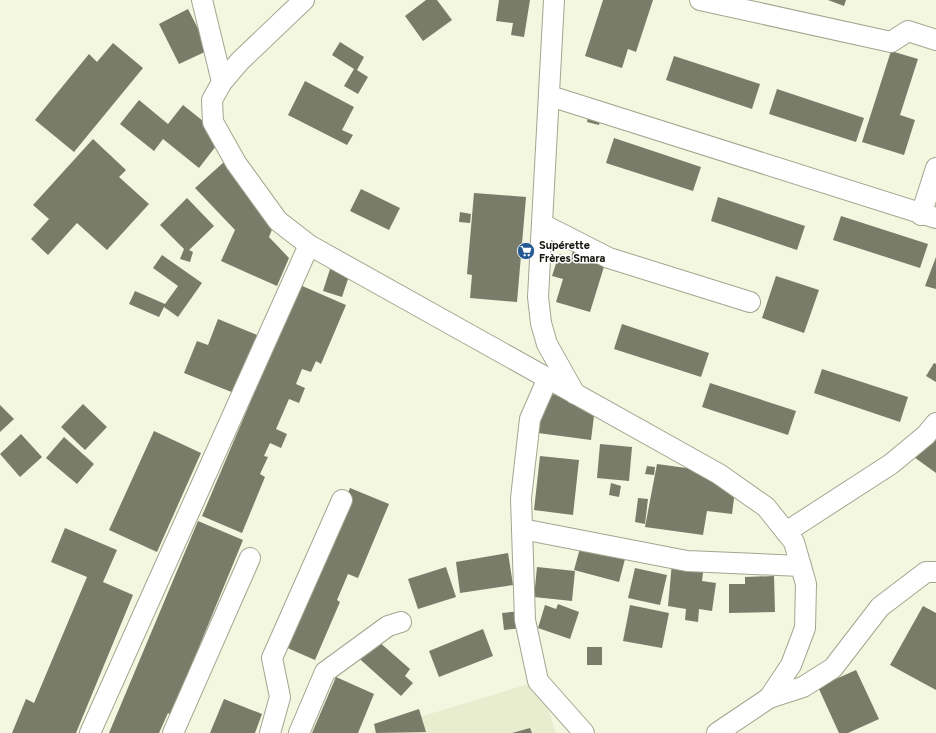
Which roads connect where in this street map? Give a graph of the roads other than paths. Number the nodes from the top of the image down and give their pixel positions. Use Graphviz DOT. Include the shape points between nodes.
graph roads {
  1 [pos="202,0"];
  2 [pos="304,0"];
  3 [pos="554,0"];
  4 [pos="700,0"];
  5 [pos="936,40"];
  6 [pos="222,82"];
  7 [pos="550,96"];
  8 [pos="936,168"];
  9 [pos="928,216"];
  10 [pos="542,224"];
  11 [pos="308,245"];
  12 [pos="750,302"];
  13 [pos="548,378"];
  14 [pos="575,394"];
  15 [pos="936,422"];
  16 [pos="342,500"];
  17 [pos="522,529"];
  18 [pos="786,532"];
  19 [pos="250,558"];
  20 [pos="801,566"];
  21 [pos="936,572"];
  22 [pos="402,622"];
  23 [pos="769,698"];
  24 [pos="90,733"];
  25 [pos="173,733"];
  26 [pos="270,733"];
  27 [pos="299,733"];
  28 [pos="584,733"];
  29 [pos="717,733"];
  1 -- 6 [label="street"];
  2 -- 6 [label="street" via="240,61"];
  3 -- 7 [label="street"];
  4 -- 5 [label="street" via="891,42 908,31"];
  6 -- 11 [label="street" via="212,100 214,122 225,143 236,163 278,221"];
  7 -- 9 [label="street"];
  7 -- 10 [label="street"];
  8 -- 9 [label="street"];
  10 -- 12 [label="street" via="609,258"];
  10 -- 14 [label="street" via="538,297 541,323 547,344"];
  11 -- 13 [label="street"];
  11 -- 24 [label="street"];
  13 -- 14 [label="street"];
  13 -- 17 [label="street" via="530,419 521,498"];
  14 -- 18 [label="street" via="719,474 766,507"];
  15 -- 18 [label="street" via="926,435 891,464"];
  16 -- 26 [label="street" via="272,658 280,697"];
  17 -- 20 [label="street" via="687,561"];
  17 -- 28 [label="street" via="525,620 538,681"];
  18 -- 20 [label="street" via="794,542"];
  19 -- 25 [label="street"];
  20 -- 23 [label="street" via="806,584 805,628 792,665"];
  21 -- 23 [label="street" via="926,572 880,607 833,668 803,687"];
  22 -- 27 [label="street" via="388,626 325,672"];
  23 -- 29 [label="street"];
}
